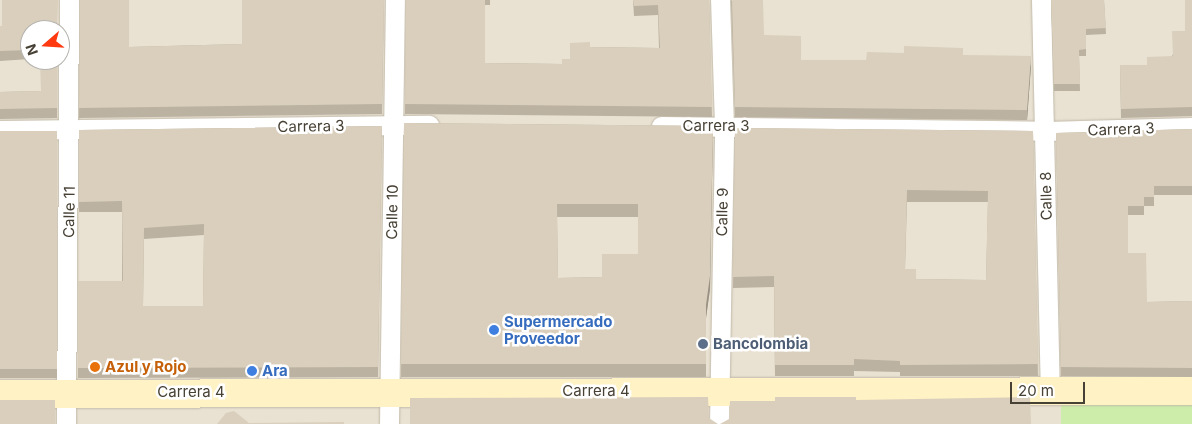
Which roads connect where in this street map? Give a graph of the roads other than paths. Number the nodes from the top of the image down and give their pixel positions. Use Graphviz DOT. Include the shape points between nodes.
graph roads {
  1 [pos="69,0"];
  2 [pos="395,0"];
  3 [pos="720,0"];
  4 [pos="1041,0"];
  5 [pos="393,125"];
  6 [pos="450,126"];
  7 [pos="639,126"];
  8 [pos="724,126"];
  9 [pos="1192,127"];
  10 [pos="70,129"];
  11 [pos="0,130"];
  12 [pos="1045,131"];
  13 [pos="719,390"];
  14 [pos="389,391"];
  15 [pos="1192,391"];
  16 [pos="67,392"];
  17 [pos="1050,392"];
  18 [pos="0,394"];
  19 [pos="66,424"];
  20 [pos="389,424"];
  21 [pos="719,424"];
  1 -- 10 [label="street, Calle 11"];
  2 -- 5 [label="street, Calle 10"];
  3 -- 8 [label="street, Calle 9"];
  4 -- 12 [label="street, Calle 8"];
  5 -- 6 [label="street, Carrera 3"];
  5 -- 10 [label="street, Carrera 3"];
  5 -- 14 [label="street, Calle 10"];
  7 -- 8 [label="street, Carrera 3"];
  8 -- 12 [label="street, Carrera 3"];
  8 -- 13 [label="street, Calle 9"];
  9 -- 12 [label="street, Carrera 3"];
  10 -- 11 [label="street, Carrera 3"];
  10 -- 16 [label="street, Calle 11"];
  12 -- 17 [label="street, Calle 8"];
  13 -- 14 [label="street, Carrera 4"];
  13 -- 17 [label="street, Carrera 4"];
  13 -- 21 [label="street, Calle 9"];
  14 -- 16 [label="street, Carrera 4"];
  14 -- 20 [label="street, Calle 10"];
  15 -- 17 [label="street, Carrera 4"];
  16 -- 18 [label="street, Carrera 4"];
  16 -- 19 [label="street, Calle 11"];
}
